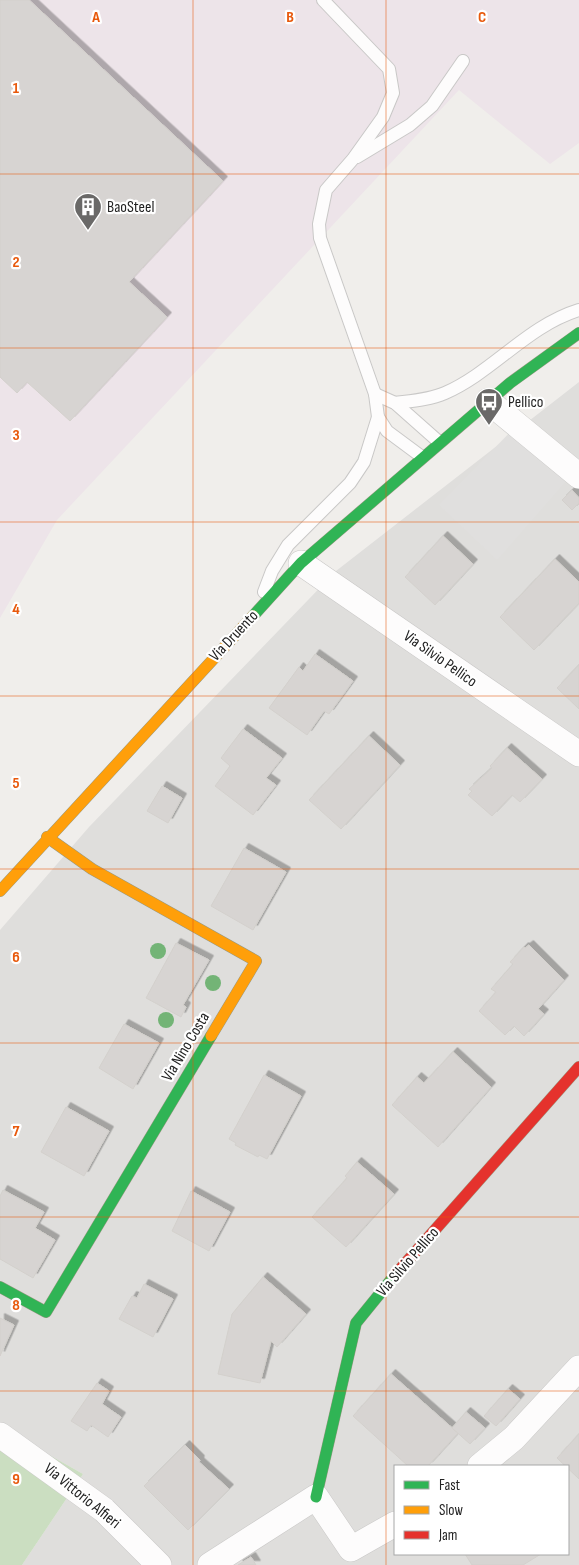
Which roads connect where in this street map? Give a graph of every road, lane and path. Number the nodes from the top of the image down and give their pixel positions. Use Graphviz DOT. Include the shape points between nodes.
graph roads {
  1 [pos="323,0"];
  2 [pos="463,61"];
  3 [pos="353,159"];
  4 [pos="579,310"];
  5 [pos="579,333"];
  6 [pos="375,394"];
  7 [pos="488,401"];
  8 [pos="395,403"];
  9 [pos="378,417"];
  10 [pos="439,442"];
  11 [pos="422,456"];
  12 [pos="579,476"];
  13 [pos="301,563"];
  14 [pos="256,612"];
  15 [pos="579,754"];
  16 [pos="47,837"];
  17 [pos="0,891"];
  18 [pos="579,1067"];
  19 [pos="0,1287"];
  20 [pos="579,1368"];
  21 [pos="0,1435"];
  22 [pos="481,1465"];
  23 [pos="316,1497"];
  24 [pos="394,1525"];
  25 [pos="159,1565"];
  26 [pos="210,1565"];
  1 -- 3 [label="lane" via="389,69 393,92 383,117"];
  2 -- 3 [label="lane" via="432,106 410,125"];
  3 -- 6 [label="lane" via="326,190 320,238"];
  4 -- 8 [label="lane" via="563,315 525,338 464,384 442,394"];
  5 -- 7 [label="street, Via Druento"];
  6 -- 8 [label="lane"];
  6 -- 9 [label="lane"];
  7 -- 10 [label="street, Via Druento"];
  7 -- 12 [label="street"];
  8 -- 10 [label="lane"];
  9 -- 11 [label="lane" via="387,431"];
  9 -- 14 [label="lane" via="364,462 350,483 288,545 272,571"];
  10 -- 11 [label="street, Via Druento"];
  11 -- 13 [label="street, Via Druento"];
  13 -- 14 [label="street, Via Druento"];
  13 -- 15 [label="street, Via Silvio Pellico"];
  14 -- 16 [label="street, Via Druento"];
  16 -- 17 [label="street, Via Druento"];
  16 -- 19 [label="street, Via Nino Costa" via="92,869 256,961 46,1312"];
  18 -- 23 [label="street, Via Silvio Pellico" via="356,1323"];
  20 -- 22 [label="street" via="514,1438"];
  21 -- 25 [label="street, Via Vittorio Alfieri" via="104,1510"];
  23 -- 24 [label="street" via="351,1549"];
  23 -- 26 [label="street"];
}
